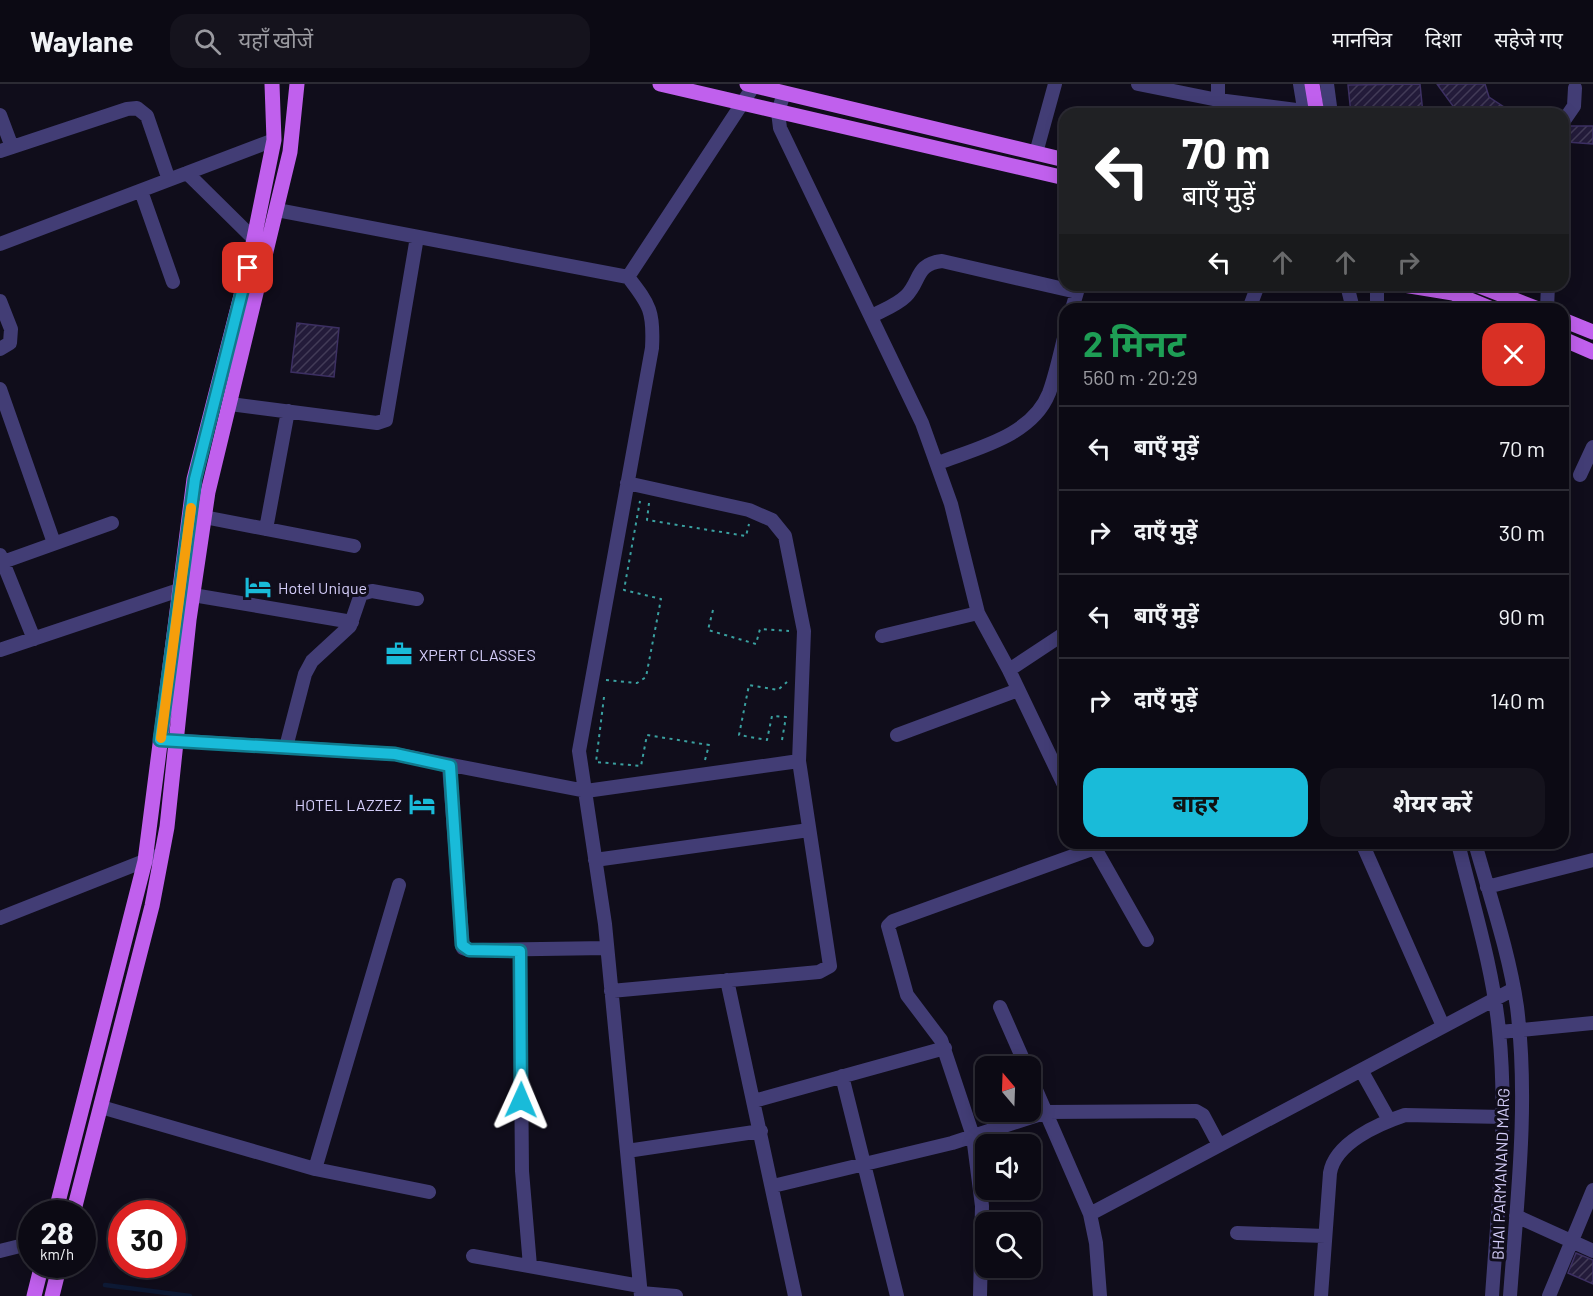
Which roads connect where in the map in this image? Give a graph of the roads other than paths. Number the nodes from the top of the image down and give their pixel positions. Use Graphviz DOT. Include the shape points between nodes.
graph roads {
  1 [pos="272,84"];
  2 [pos="280,84"];
  3 [pos="297,84"];
  4 [pos="304,84"];
  5 [pos="660,84"];
  6 [pos="1055,84"];
  7 [pos="1138,84"];
  8 [pos="1218,84"];
  9 [pos="1300,84"];
  10 [pos="1312,84"];
  11 [pos="1327,84"];
  12 [pos="752,85"];
  13 [pos="1575,88"];
  14 [pos="784,93"];
  15 [pos="1218,100"];
  16 [pos="296,101"];
  17 [pos="743,104"];
  18 [pos="1273,108"];
  19 [pos="1307,108"];
  20 [pos="1309,108"];
  21 [pos="1330,108"];
  22 [pos="778,112"];
  23 [pos="1569,114"];
  24 [pos="0,115"];
  25 [pos="274,137"];
  26 [pos="6,149"];
  27 [pos="1036,153"];
  28 [pos="1059,159"];
  29 [pos="187,173"];
  30 [pos="1059,177"];
  31 [pos="169,180"];
  32 [pos="141,190"];
  33 [pos="277,210"];
  34 [pos="417,237"];
  35 [pos="254,239"];
  36 [pos="0,244"];
  37 [pos="628,277"];
  38 [pos="173,282"];
  39 [pos="1059,284"];
  40 [pos="1441,291"];
  41 [pos="1492,291"];
  42 [pos="0,301"];
  43 [pos="1477,303"];
  44 [pos="1523,303"];
  45 [pos="872,316"];
  46 [pos="1569,322"];
  47 [pos="1593,332"];
  48 [pos="1569,342"];
  49 [pos="0,349"];
  50 [pos="1593,352"];
  51 [pos="1059,356"];
  52 [pos="0,389"];
  53 [pos="230,404"];
  54 [pos="288,411"];
  55 [pos="1593,447"];
  56 [pos="938,463"];
  57 [pos="1580,475"];
  58 [pos="627,483"];
  59 [pos="204,517"];
  60 [pos="112,523"];
  61 [pos="266,529"];
  62 [pos="54,543"];
  63 [pos="354,546"];
  64 [pos="1,558"];
  65 [pos="5,580"];
  66 [pos="190,590"];
  67 [pos="417,599"];
  68 [pos="978,613"];
  69 [pos="352,621"];
  70 [pos="882,636"];
  71 [pos="1059,637"];
  72 [pos="34,639"];
  73 [pos="0,650"];
  74 [pos="1009,669"];
  75 [pos="1018,690"];
  76 [pos="897,735"];
  77 [pos="160,740"];
  78 [pos="176,741"];
  79 [pos="286,747"];
  80 [pos="798,761"];
  81 [pos="450,766"];
  82 [pos="1059,775"];
  83 [pos="586,791"];
  84 [pos="809,830"];
  85 [pos="1085,849"];
  86 [pos="1095,849"];
  87 [pos="1365,849"];
  88 [pos="1459,849"];
  89 [pos="1477,849"];
  90 [pos="162,854"];
  91 [pos="595,860"];
  92 [pos="1593,860"];
  93 [pos="145,861"];
  94 [pos="399,885"];
  95 [pos="1487,887"];
  96 [pos="0,918"];
  97 [pos="1147,940"];
  98 [pos="607,948"];
  99 [pos="520,951"];
  100 [pos="727,980"];
  101 [pos="1514,989"];
  102 [pos="611,991"];
  103 [pos="1495,997"];
  104 [pos="1000,1007"];
  105 [pos="1587,1023"];
  106 [pos="1443,1026"];
  107 [pos="1519,1029"];
  108 [pos="1500,1032"];
  109 [pos="1593,1036"];
  110 [pos="945,1048"];
  111 [pos="1022,1056"];
  112 [pos="1361,1070"];
  113 [pos="842,1076"];
  114 [pos="1041,1099"];
  115 [pos="754,1101"];
  116 [pos="101,1107"];
  117 [pos="1047,1112"];
  118 [pos="1504,1117"];
  119 [pos="1389,1120"];
  120 [pos="761,1131"];
  121 [pos="973,1136"];
  122 [pos="1219,1145"];
  123 [pos="627,1151"];
  124 [pos="864,1164"];
  125 [pos="315,1169"];
  126 [pos="773,1186"];
  127 [pos="1593,1190"];
  128 [pos="429,1192"];
  129 [pos="59,1200"];
  130 [pos="77,1200"];
  131 [pos="1090,1214"];
  132 [pos="1516,1216"];
  133 [pos="1237,1233"];
  134 [pos="1325,1236"];
  135 [pos="1570,1241"];
  136 [pos="18,1246"];
  137 [pos="0,1251"];
  138 [pos="1593,1251"];
  139 [pos="473,1256"];
  140 [pos="530,1266"];
  141 [pos="38,1278"];
  142 [pos="56,1278"];
  143 [pos="641,1291"];
  144 [pos="34,1296"];
  145 [pos="52,1296"];
  146 [pos="676,1296"];
  147 [pos="795,1296"];
  148 [pos="897,1296"];
  149 [pos="980,1296"];
  150 [pos="1100,1296"];
  151 [pos="1321,1296"];
  152 [pos="1492,1296"];
  153 [pos="1510,1296"];
  154 [pos="1549,1296"];
  1 -- 25 [label="main road"];
  2 -- 25 [label="main road"];
  3 -- 16 [label="main road"];
  4 -- 16 [label="main road"];
  5 -- 17 [label="main road"];
  6 -- 27 [label="street"];
  7 -- 15 [label="street"];
  8 -- 15 [label="street"];
  9 -- 19 [label="street"];
  10 -- 20 [label="main road"];
  11 -- 21 [label="street"];
  12 -- 14 [label="main road"];
  12 -- 17 [label="street"];
  13 -- 23 [label="street" via="1575,106"];
  14 -- 22 [label="street"];
  14 -- 27 [label="main road"];
  15 -- 18 [label="street"];
  16 -- 33 [label="main road"];
  17 -- 22 [label="main road"];
  17 -- 37 [label="street"];
  22 -- 30 [label="main road"];
  22 -- 45 [label="street" via="780,128 792,155"];
  24 -- 26 [label="street"];
  25 -- 29 [label="street"];
  25 -- 35 [label="main road"];
  26 -- 31 [label="street" via="137,108 147,116"];
  27 -- 28 [label="main road"];
  29 -- 31 [label="street"];
  29 -- 35 [label="street"];
  31 -- 32 [label="street"];
  32 -- 36 [label="street"];
  32 -- 38 [label="street"];
  33 -- 34 [label="street"];
  33 -- 53 [label="main road"];
  34 -- 37 [label="street"];
  34 -- 54 [label="street" via="386,420 377,423"];
  35 -- 66 [label="main road" via="195,479"];
  37 -- 58 [label="street" via="645,298 654,320"];
  39 -- 45 [label="street" via="932,262 923,267 906,295"];
  40 -- 43 [label="main road"];
  41 -- 44 [label="main road"];
  42 -- 49 [label="street" via="12,336 10,343"];
  45 -- 56 [label="street"];
  46 -- 47 [label="main road"];
  48 -- 50 [label="main road"];
  51 -- 56 [label="street" via="1049,393 1028,424"];
  52 -- 62 [label="street"];
  53 -- 54 [label="street"];
  53 -- 59 [label="main road"];
  54 -- 61 [label="street"];
  55 -- 57 [label="street"];
  56 -- 68 [label="street"];
  58 -- 80 [label="street" via="750,510 772,520 785,536 804,631"];
  58 -- 83 [label="street" via="579,751"];
  59 -- 61 [label="street"];
  59 -- 66 [label="main road"];
  60 -- 62 [label="street"];
  61 -- 63 [label="street"];
  62 -- 64 [label="street"];
  64 -- 65 [label="street"];
  65 -- 72 [label="street"];
  66 -- 69 [label="street"];
  66 -- 72 [label="street"];
  66 -- 77 [label="main road"];
  66 -- 78 [label="main road"];
  67 -- 69 [label="street" via="366,591 357,600"];
  68 -- 70 [label="street"];
  68 -- 74 [label="street"];
  69 -- 79 [label="street" via="305,674"];
  71 -- 74 [label="street"];
  72 -- 73 [label="street"];
  74 -- 75 [label="street"];
  75 -- 76 [label="street"];
  75 -- 82 [label="street"];
  77 -- 78 [label="street"];
  77 -- 93 [label="main road"];
  78 -- 79 [label="street"];
  78 -- 90 [label="main road"];
  79 -- 81 [label="street" via="395,754"];
  80 -- 83 [label="street"];
  80 -- 84 [label="street"];
  81 -- 83 [label="street"];
  81 -- 99 [label="street" via="462,945 469,950"];
  83 -- 91 [label="street"];
  84 -- 91 [label="street"];
  84 -- 100 [label="street" via="830,966 819,972"];
  85 -- 110 [label="street" via="890,923 887,932 907,995"];
  86 -- 97 [label="street"];
  87 -- 106 [label="street"];
  88 -- 103 [label="street, BHAI PARMANAND MARG"];
  89 -- 95 [label="street, BHAI PARMANAND MARG"];
  90 -- 93 [label="street"];
  90 -- 116 [label="main road"];
  91 -- 98 [label="street"];
  92 -- 95 [label="street"];
  93 -- 96 [label="street"];
  93 -- 129 [label="main road"];
  94 -- 125 [label="street"];
  95 -- 101 [label="street, BHAI PARMANAND MARG"];
  98 -- 99 [label="street"];
  98 -- 102 [label="street"];
  99 -- 140 [label="street" via="521,1147"];
  100 -- 102 [label="street"];
  100 -- 115 [label="street"];
  101 -- 103 [label="street"];
  101 -- 107 [label="street, BHAI PARMANAND MARG"];
  102 -- 123 [label="street"];
  103 -- 106 [label="street"];
  103 -- 108 [label="street, BHAI PARMANAND MARG"];
  104 -- 111 [label="street"];
  105 -- 107 [label="street"];
  105 -- 109 [label="street"];
  106 -- 112 [label="street"];
  107 -- 108 [label="street"];
  107 -- 132 [label="street, BHAI PARMANAND MARG" via="1521,1137"];
  108 -- 118 [label="street, BHAI PARMANAND MARG"];
  110 -- 113 [label="street"];
  110 -- 121 [label="street"];
  112 -- 119 [label="street"];
  112 -- 122 [label="street"];
  113 -- 115 [label="street"];
  113 -- 124 [label="street"];
  114 -- 117 [label="street"];
  115 -- 120 [label="street"];
  116 -- 125 [label="street"];
  116 -- 130 [label="main road"];
  117 -- 121 [label="street"];
  117 -- 122 [label="street" via="1191,1110 1203,1115"];
  117 -- 131 [label="street"];
  118 -- 119 [label="street" via="1421,1113"];
  118 -- 152 [label="street, BHAI PARMANAND MARG"];
  119 -- 134 [label="street" via="1343,1148 1332,1162"];
  120 -- 123 [label="street"];
  120 -- 126 [label="street"];
  121 -- 124 [label="street"];
  121 -- 149 [label="street" via="982,1206"];
  122 -- 131 [label="street"];
  123 -- 143 [label="street"];
  124 -- 126 [label="street"];
  124 -- 148 [label="street"];
  125 -- 128 [label="street"];
  126 -- 147 [label="street"];
  127 -- 135 [label="street"];
  131 -- 150 [label="street"];
  132 -- 135 [label="street"];
  132 -- 153 [label="street, BHAI PARMANAND MARG"];
  133 -- 134 [label="street"];
  134 -- 151 [label="street"];
  135 -- 138 [label="street"];
  135 -- 154 [label="street"];
  136 -- 137 [label="street"];
  139 -- 140 [label="street"];
  140 -- 143 [label="street"];
  141 -- 144 [label="main road"];
  142 -- 145 [label="main road"];
  143 -- 146 [label="street"];
}
